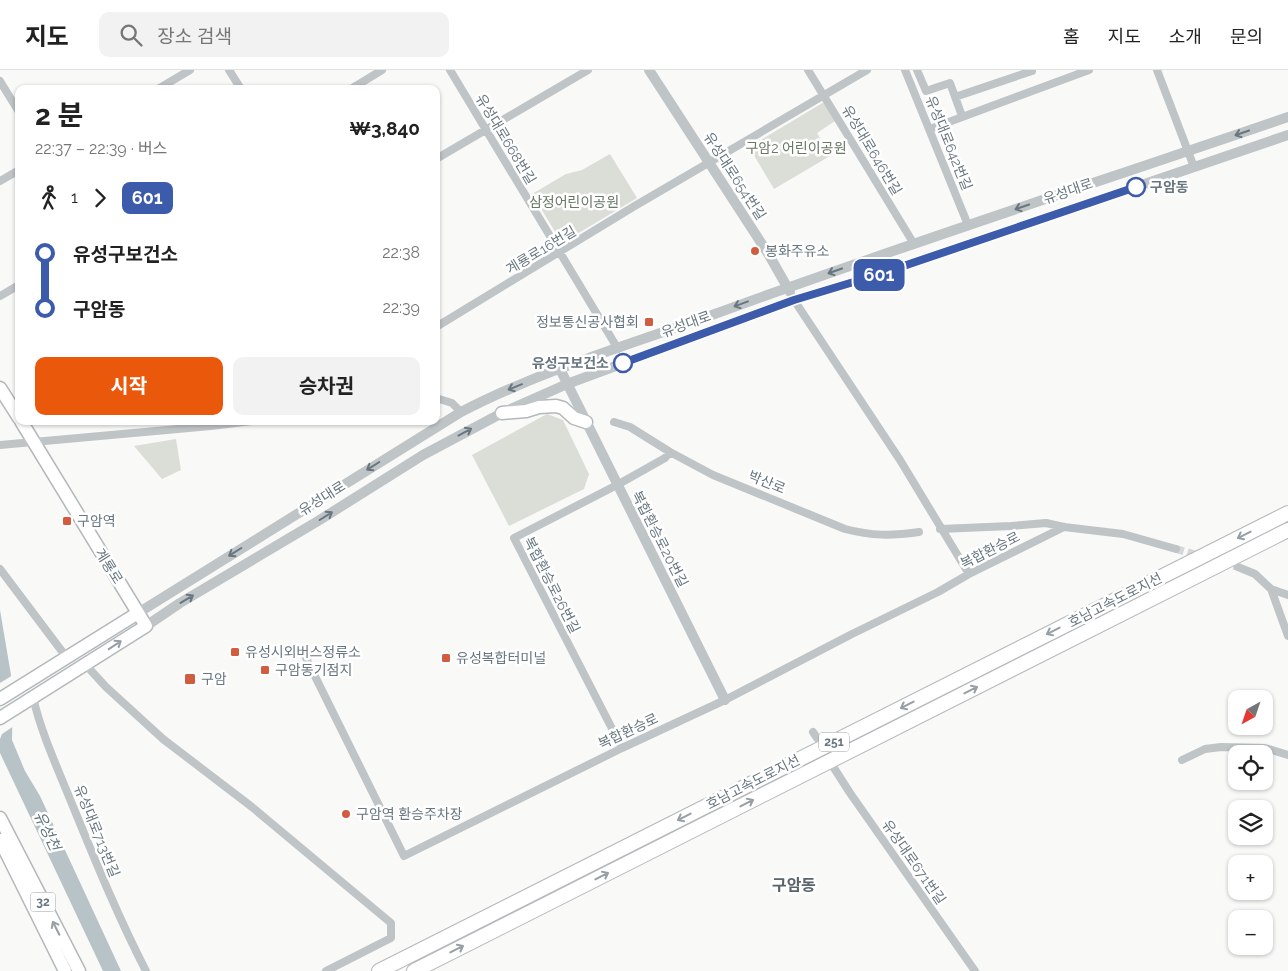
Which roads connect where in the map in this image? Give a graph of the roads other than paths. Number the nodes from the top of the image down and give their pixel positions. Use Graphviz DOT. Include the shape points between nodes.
graph roads {
  1 [pos="190,70"];
  2 [pos="229,70"];
  3 [pos="382,70"];
  4 [pos="450,70"];
  5 [pos="588,70"];
  6 [pos="649,70"];
  7 [pos="808,70"];
  8 [pos="867,70"];
  9 [pos="905,70"];
  10 [pos="917,70"];
  11 [pos="1089,70"];
  12 [pos="1157,70"];
  13 [pos="1032,71"];
  14 [pos="0,81"];
  15 [pos="165,85"];
  16 [pos="238,85"];
  17 [pos="358,85"];
  18 [pos="824,95"];
  19 [pos="955,97"];
  20 [pos="15,105"];
  21 [pos="962,116"];
  22 [pos="1288,117"];
  23 [pos="930,129"];
  24 [pos="486,130"];
  25 [pos="1288,135"];
  26 [pos="1188,151"];
  27 [pos="440,157"];
  28 [pos="710,162"];
  29 [pos="1194,167"];
  30 [pos="15,172"];
  31 [pos="0,180"];
  32 [pos="968,225"];
  33 [pos="914,244"];
  34 [pos="560,253"];
  35 [pos="15,287"];
  36 [pos="787,287"];
  37 [pos="0,296"];
  38 [pos="794,300"];
  39 [pos="440,325"];
  40 [pos="618,348"];
  41 [pos="560,369"];
  42 [pos="0,388"];
  43 [pos="569,388"];
  44 [pos="440,399"];
  45 [pos="15,403"];
  46 [pos="461,412"];
  47 [pos="502,413"];
  48 [pos="586,422"];
  49 [pos="614,422"];
  50 [pos="23,425"];
  51 [pos="199,425"];
  52 [pos="33,442"];
  53 [pos="0,445"];
  54 [pos="670,452"];
  55 [pos="617,485"];
  56 [pos="1288,513"];
  57 [pos="940,528"];
  58 [pos="1064,528"];
  59 [pos="1288,530"];
  60 [pos="919,532"];
  61 [pos="1176,549"];
  62 [pos="1238,567"];
  63 [pos="0,569"];
  64 [pos="968,574"];
  65 [pos="1271,589"];
  66 [pos="1288,595"];
  67 [pos="138,613"];
  68 [pos="146,626"];
  69 [pos="1288,636"];
  70 [pos="304,654"];
  71 [pos="67,658"];
  72 [pos="85,664"];
  73 [pos="31,698"];
  74 [pos="0,699"];
  75 [pos="725,700"];
  76 [pos="0,718"];
  77 [pos="622,748"];
  78 [pos="1288,756"];
  79 [pos="1182,760"];
  80 [pos="834,768"];
  81 [pos="0,812"];
  82 [pos="0,818"];
  83 [pos="4,837"];
  84 [pos="65,971"];
  85 [pos="79,971"];
  86 [pos="146,971"];
  87 [pos="326,971"];
  88 [pos="380,971"];
  89 [pos="414,971"];
  90 [pos="975,971"];
  1 -- 15 [label="street"];
  2 -- 16 [label="street"];
  3 -- 17 [label="street"];
  4 -- 24 [label="street, 유성대로668번길"];
  5 -- 24 [label="street"];
  6 -- 28 [label="street, 유성대로654번길"];
  7 -- 18 [label="street, 유성대로646번길"];
  8 -- 18 [label="street, 계룡로16번길"];
  9 -- 23 [label="street, 유성대로642번길"];
  10 -- 19 [label="street" via="926,91 950,83"];
  11 -- 21 [label="street"];
  12 -- 26 [label="street"];
  13 -- 19 [label="street"];
  14 -- 20 [label="street"];
  18 -- 28 [label="street, 계룡로16번길"];
  18 -- 33 [label="street, 유성대로646번길"];
  19 -- 21 [label="street"];
  21 -- 23 [label="street"];
  22 -- 26 [label="street, 유성대로, one-way"];
  23 -- 32 [label="street, 유성대로642번길"];
  24 -- 27 [label="street"];
  24 -- 34 [label="street, 유성대로668번길"];
  25 -- 29 [label="street, 유성대로"];
  26 -- 29 [label="street"];
  26 -- 32 [label="street, 유성대로, one-way"];
  28 -- 34 [label="street, 계룡로16번길"];
  28 -- 36 [label="street, 유성대로654번길"];
  29 -- 38 [label="street, 유성대로"];
  30 -- 31 [label="street"];
  32 -- 33 [label="street, 유성대로"];
  33 -- 36 [label="street, 유성대로, one-way"];
  34 -- 39 [label="street, 계룡로16번길"];
  34 -- 40 [label="street, 유성대로668번길"];
  35 -- 37 [label="street"];
  36 -- 38 [label="street, 유성대로654번길"];
  36 -- 40 [label="street, 유성대로, one-way"];
  38 -- 43 [label="street, 유성대로"];
  38 -- 57 [label="street" via="900,460"];
  40 -- 41 [label="street, 유성대로"];
  41 -- 43 [label="street"];
  41 -- 46 [label="street, 유성대로, one-way"];
  42 -- 45 [label="main road, 계룡로"];
  43 -- 47 [label="street, 유성대로"];
  43 -- 48 [label="street, 복합환승로20번길"];
  44 -- 46 [label="street" via="452,403"];
  46 -- 67 [label="street, 유성대로, one-way"];
  47 -- 48 [label="main road" via="556,406"];
  68 -- 47 [label="street, 유성대로, one-way" via="423,455"];
  48 -- 55 [label="street, 복합환승로20번길"];
  49 -- 54 [label="street, 박산로" via="630,427"];
  50 -- 52 [label="main road, 계룡로"];
  51 -- 52 [label="street"];
  52 -- 53 [label="street"];
  52 -- 67 [label="main road, 계룡로"];
  54 -- 55 [label="street" via="666,458"];
  54 -- 60 [label="street, 박산로" via="713,475 845,529 892,536"];
  55 -- 75 [label="street, 복합환승로20번길"];
  55 -- 77 [label="street, 복합환승로26번길" via="514,538"];
  56 -- 88 [label="highway, 호남고속도로지선 / 251, one-way"];
  57 -- 58 [label="street" via="1046,523"];
  57 -- 64 [label="street"];
  58 -- 61 [label="street" via="1123,534"];
  58 -- 64 [label="street, 복합환승로"];
  89 -- 59 [label="highway, 호남고속도로지선 / 251, one-way"];
  62 -- 65 [label="street" via="1255,574"];
  63 -- 71 [label="street"];
  64 -- 75 [label="street, 복합환승로"];
  65 -- 66 [label="street"];
  65 -- 69 [label="street"];
  67 -- 68 [label="main road"];
  67 -- 71 [label="main road"];
  72 -- 68 [label="main road, 유성대로, one-way"];
  70 -- 77 [label="street, 복합환승로" via="404,856"];
  71 -- 74 [label="main road"];
  72 -- 73 [label="main road, 유성대로"];
  72 -- 87 [label="street" via="163,739 252,807 391,923 391,938"];
  73 -- 76 [label="main road, 유성대로"];
  73 -- 86 [label="street, 유성대로713번길" via="107,890"];
  75 -- 77 [label="street, 복합환승로"];
  78 -- 79 [label="street" via="1265,748 1221,747 1205,749"];
  80 -- 90 [label="street, 유성대로671번길"];
  81 -- 83 [label="main road"];
  82 -- 83 [label="main road"];
  83 -- 84 [label="main road, 32"];
  85 -- 83 [label="main road, 32, one-way"];
}
